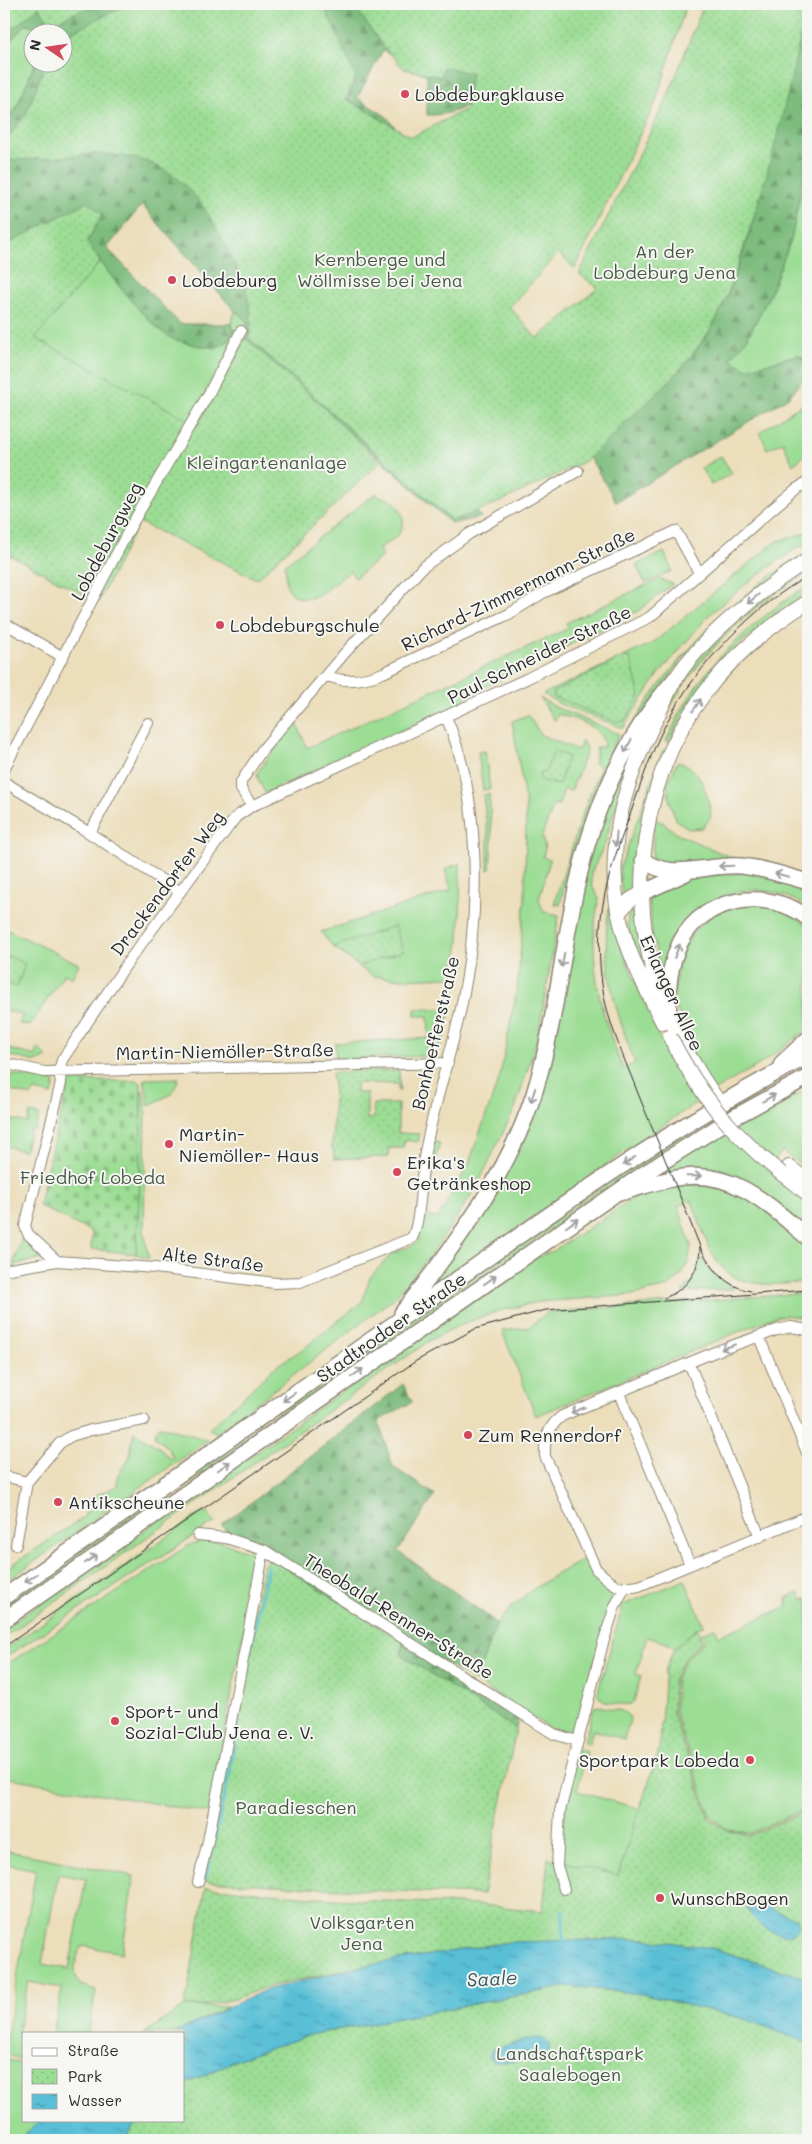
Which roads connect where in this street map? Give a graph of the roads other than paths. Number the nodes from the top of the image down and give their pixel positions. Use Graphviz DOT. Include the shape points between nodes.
graph roads {
  1 [pos="241,330"];
  2 [pos="578,471"];
  3 [pos="808,482"];
  4 [pos="808,560"];
  5 [pos="699,574"];
  6 [pos="808,602"];
  7 [pos="4,623"];
  8 [pos="63,657"];
  9 [pos="326,675"];
  10 [pos="676,678"];
  11 [pos="446,717"];
  12 [pos="148,723"];
  13 [pos="4,769"];
  14 [pos="4,782"];
  15 [pos="252,806"];
  16 [pos="90,834"];
  17 [pos="643,860"];
  18 [pos="695,870"];
  19 [pos="808,882"];
  20 [pos="180,890"];
  21 [pos="642,893"];
  22 [pos="619,912"];
  23 [pos="808,918"];
  24 [pos="669,1016"];
  25 [pos="674,1036"];
  26 [pos="808,1039"];
  27 [pos="808,1056"];
  28 [pos="448,1063"];
  29 [pos="4,1064"];
  30 [pos="59,1071"];
  31 [pos="808,1077"];
  32 [pos="759,1081"];
  33 [pos="785,1170"];
  34 [pos="808,1181"];
  35 [pos="808,1194"];
  36 [pos="613,1195"];
  37 [pos="804,1234"];
  38 [pos="412,1238"];
  39 [pos="57,1261"];
  40 [pos="4,1270"];
  41 [pos="392,1326"];
  42 [pos="808,1330"];
  43 [pos="760,1337"];
  44 [pos="689,1363"];
  45 [pos="619,1393"];
  46 [pos="144,1420"];
  47 [pos="808,1455"];
  48 [pos="4,1476"];
  49 [pos="27,1482"];
  50 [pos="808,1516"];
  51 [pos="198,1535"];
  52 [pos="760,1537"];
  53 [pos="16,1545"];
  54 [pos="264,1550"];
  55 [pos="690,1565"];
  56 [pos="624,1589"];
  57 [pos="4,1597"];
  58 [pos="4,1620"];
  59 [pos="577,1741"];
  60 [pos="198,1882"];
  61 [pos="564,1889"];
  1 -- 8 [label="street, Lobdeburgweg" via="209,393 132,524"];
  2 -- 9 [label="street" via="469,534 422,568"];
  3 -- 5 [label="street, Paul-Schneider-Straße"];
  4 -- 10 [label="main road, Erlanger Allee, one-way" via="754,598"];
  5 -- 9 [label="street, Richard-Zimmermann-Straße" via="676,530 383,673 348,680"];
  5 -- 11 [label="street, Paul-Schneider-Straße" via="650,617"];
  17 -- 6 [label="main road, Erlanger Allee, one-way" via="656,792 670,753 693,710 714,681 748,646 772,625"];
  7 -- 8 [label="street"];
  8 -- 13 [label="street, Lobdeburgweg"];
  9 -- 15 [label="street" via="262,750 241,782 241,789"];
  10 -- 22 [label="main road, Erlanger Allee, one-way" via="638,756 621,807 615,856"];
  10 -- 41 [label="main road, one-way" via="636,730 597,814 578,877 540,1071 521,1127 478,1210"];
  11 -- 15 [label="street, Paul-Schneider-Straße"];
  11 -- 28 [label="street, Bonhoefferstraße" via="460,754 468,795 475,879 469,962"];
  12 -- 16 [label="street"];
  14 -- 16 [label="street"];
  15 -- 20 [label="street, Drackendorfer Weg" via="230,823"];
  16 -- 20 [label="street"];
  17 -- 18 [label="main road" via="660,868"];
  17 -- 21 [label="main road, Erlanger Allee"];
  19 -- 18 [label="main road, one-way" via="741,866"];
  18 -- 21 [label="main road"];
  20 -- 30 [label="street, Drackendorfer Weg" via="62,1060"];
  21 -- 22 [label="main road"];
  21 -- 24 [label="main road, Erlanger Allee" via="649,954"];
  22 -- 25 [label="main road, Erlanger Allee" via="634,962"];
  24 -- 23 [label="main road, one-way" via="668,994 674,960 689,929 702,917 730,903 764,899 784,904"];
  24 -- 25 [label="main road, Erlanger Allee"];
  25 -- 33 [label="main road, Erlanger Allee" via="716,1098"];
  25 -- 33 [label="main road, Erlanger Allee, bridge" via="692,1078 718,1115 740,1138"];
  26 -- 32 [label="main road"];
  27 -- 32 [label="main road, Stadtrodaer Straße"];
  28 -- 30 [label="street, Martin-Niemöller-Straße"];
  28 -- 38 [label="street, Bonhoefferstraße" via="425,1152"];
  29 -- 30 [label="street, Martin-Niemöller-Straße" via="44,1072"];
  30 -- 39 [label="street" via="61,1083 25,1226 28,1234"];
  36 -- 31 [label="main road, Stadtrodaer Straße, one-way" via="729,1120"];
  32 -- 41 [label="main road, Stadtrodaer Straße, one-way" via="670,1134"];
  33 -- 34 [label="main road"];
  33 -- 35 [label="main road"];
  36 -- 37 [label="main road, one-way" via="684,1176 716,1177 747,1189"];
  58 -- 36 [label="main road, Stadtrodaer Straße, one-way"];
  38 -- 39 [label="street, Alte Straße" via="300,1282 275,1283 155,1268"];
  39 -- 40 [label="street, Alte Straße"];
  41 -- 57 [label="main road, Stadtrodaer Straße, one-way"];
  42 -- 43 [label="street" via="791,1328"];
  43 -- 44 [label="street, one-way"];
  43 -- 47 [label="street"];
  44 -- 45 [label="street"];
  44 -- 52 [label="street"];
  45 -- 55 [label="street"];
  45 -- 56 [label="street, one-way" via="562,1416 553,1423 544,1444 546,1456 596,1569 608,1581"];
  46 -- 49 [label="street" via="71,1436 60,1443"];
  48 -- 49 [label="street"];
  49 -- 53 [label="street"];
  50 -- 52 [label="street"];
  51 -- 54 [label="street, Theobald-Renner-Straße" via="230,1539"];
  52 -- 55 [label="street"];
  54 -- 59 [label="street, Theobald-Renner-Straße" via="554,1734"];
  54 -- 60 [label="street"];
  55 -- 56 [label="street"];
  56 -- 59 [label="street" via="603,1643"];
  59 -- 61 [label="street" via="560,1811 557,1866"];
}
